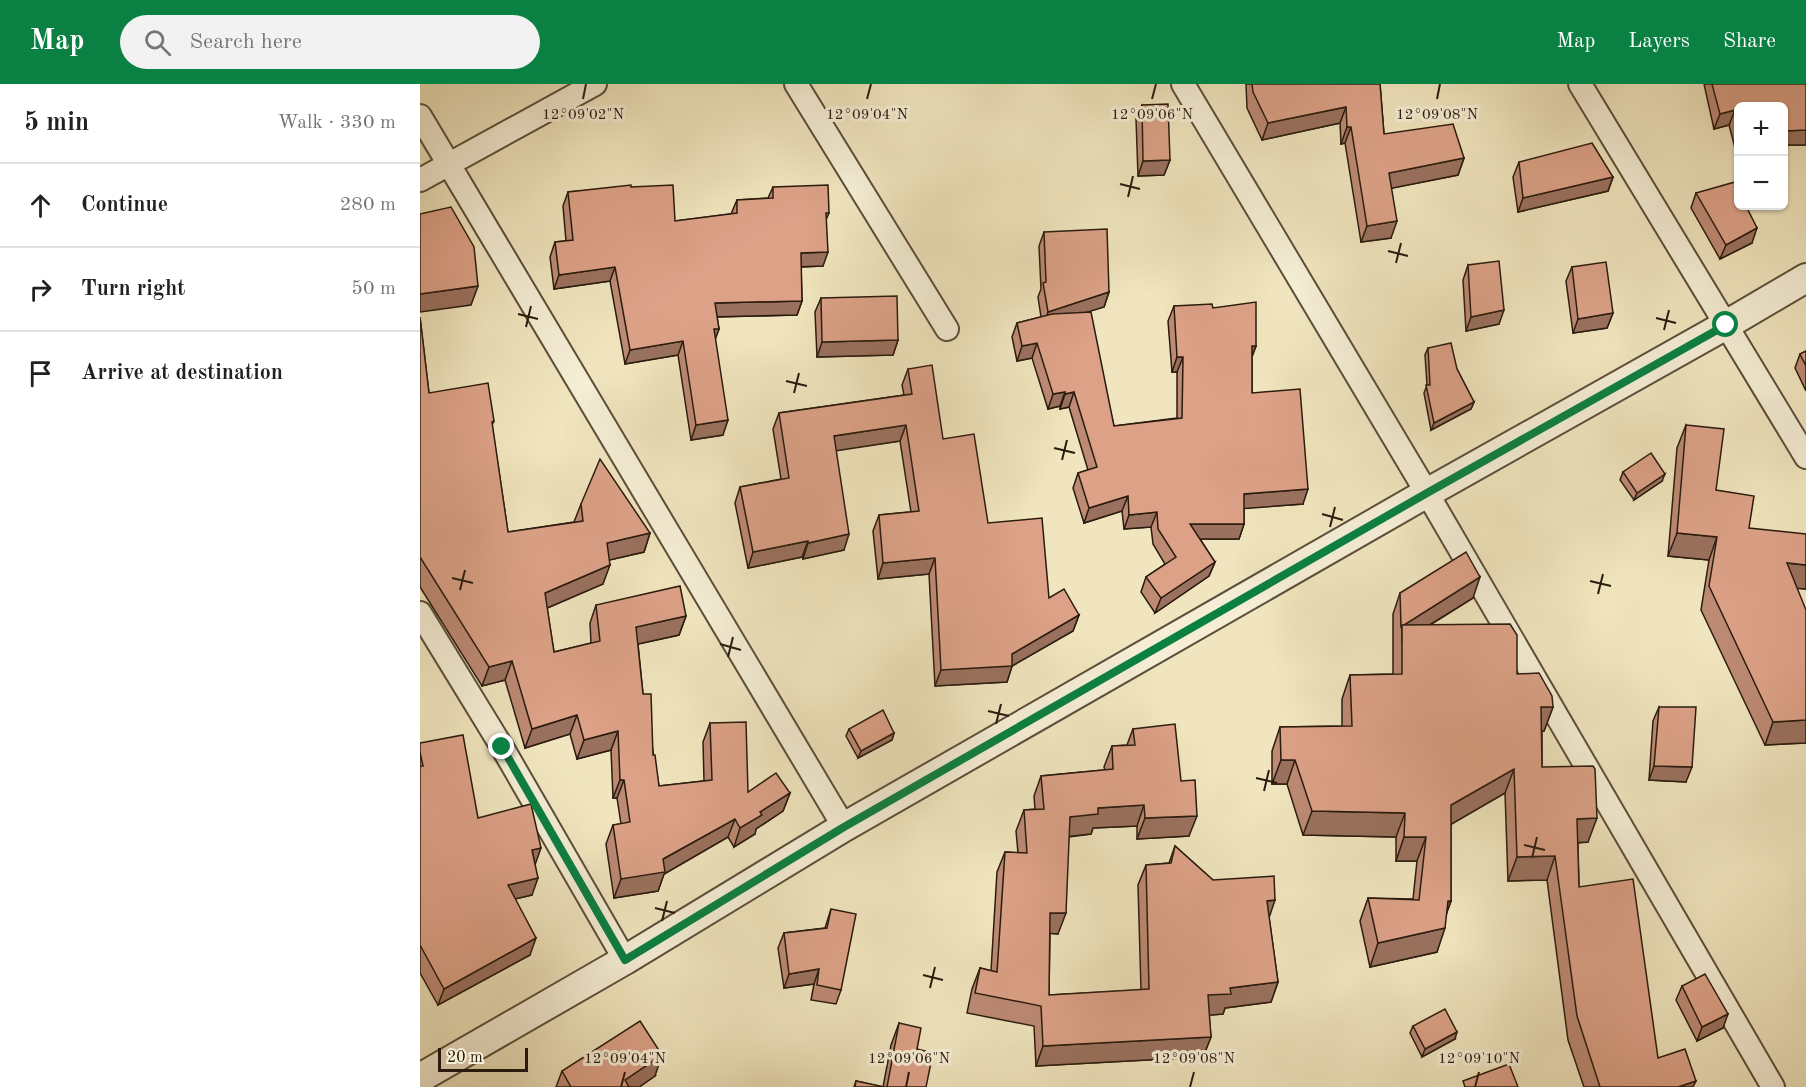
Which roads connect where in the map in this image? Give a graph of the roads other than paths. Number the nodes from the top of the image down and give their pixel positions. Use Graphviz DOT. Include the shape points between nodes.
graph roads {
  1 [pos="595,84"];
  2 [pos="796,84"];
  3 [pos="1183,84"];
  4 [pos="1580,84"];
  5 [pos="420,116"];
  6 [pos="449,164"];
  7 [pos="420,180"];
  8 [pos="1806,278"];
  9 [pos="1726,325"];
  10 [pos="947,329"];
  11 [pos="1806,457"];
  12 [pos="1427,493"];
  13 [pos="420,613"];
  14 [pos="844,827"];
  15 [pos="625,960"];
  16 [pos="420,1078"];
  17 [pos="1773,1087"];
  1 -- 6 [label="street"];
  2 -- 10 [label="street"];
  3 -- 12 [label="street"];
  4 -- 9 [label="street"];
  5 -- 6 [label="street"];
  6 -- 7 [label="street"];
  6 -- 14 [label="street"];
  8 -- 9 [label="street"];
  9 -- 11 [label="street"];
  9 -- 12 [label="street"];
  12 -- 14 [label="street"];
  12 -- 17 [label="street"];
  13 -- 15 [label="street"];
  14 -- 15 [label="street"];
  15 -- 16 [label="street"];
}
